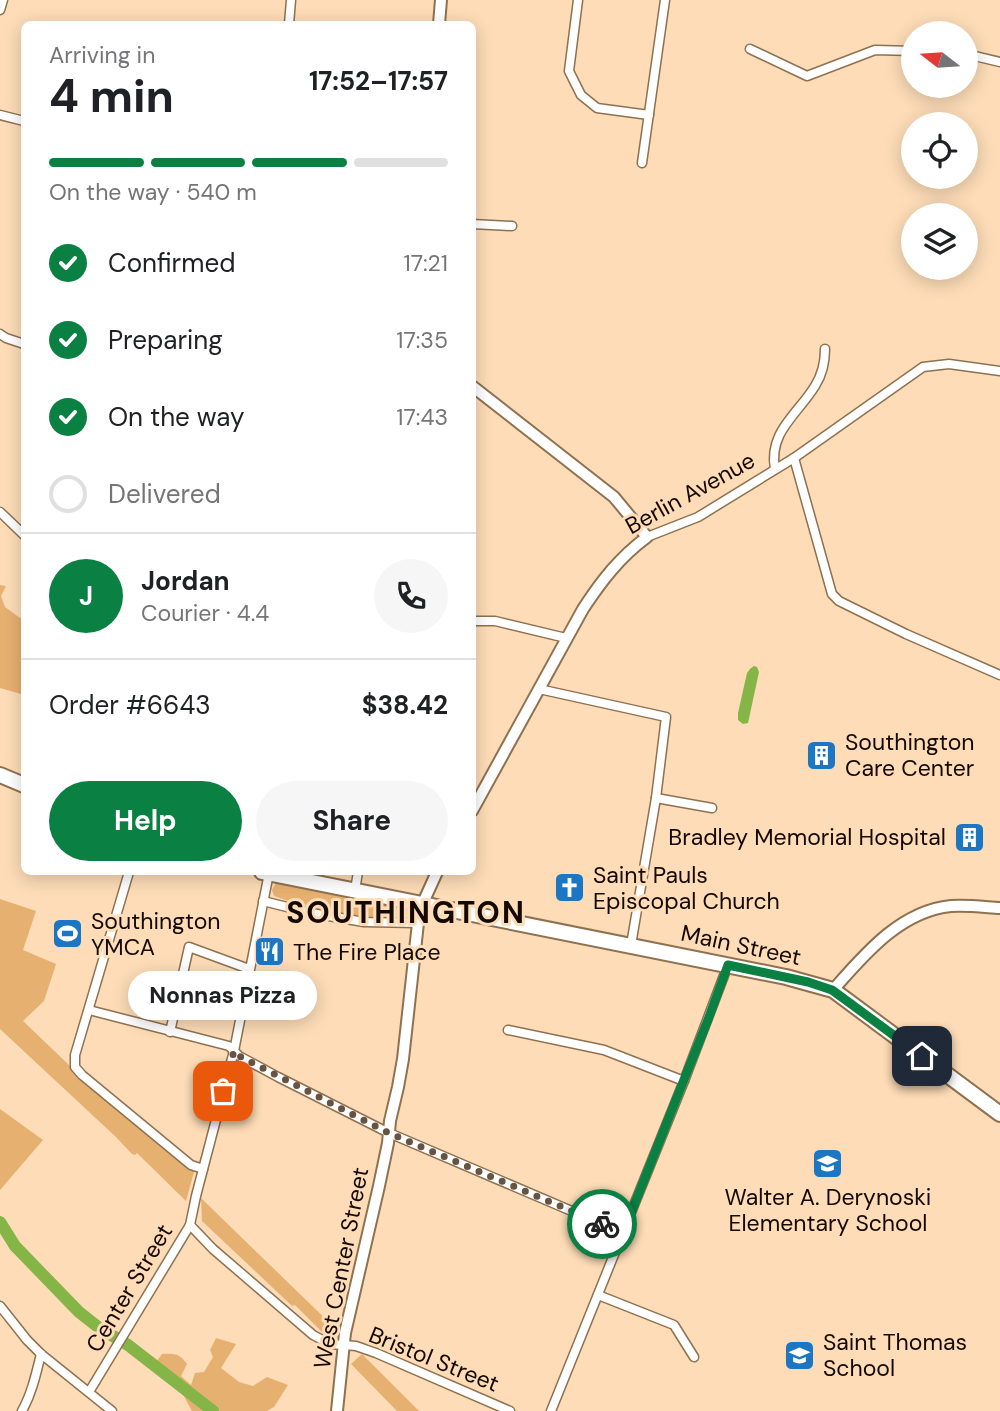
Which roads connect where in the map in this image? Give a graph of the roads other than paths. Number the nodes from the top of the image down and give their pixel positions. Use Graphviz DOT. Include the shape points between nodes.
graph roads {
  1 [pos="2,0"];
  2 [pos="290,0"];
  3 [pos="441,0"];
  4 [pos="578,0"];
  5 [pos="665,0"];
  6 [pos="0,10"];
  7 [pos="289,21"];
  8 [pos="439,21"];
  9 [pos="750,49"];
  10 [pos="901,51"];
  11 [pos="978,57"];
  12 [pos="1000,62"];
  13 [pos="0,115"];
  14 [pos="649,115"];
  15 [pos="21,120"];
  16 [pos="642,163"];
  17 [pos="476,224"];
  18 [pos="512,226"];
  19 [pos="0,334"];
  20 [pos="21,343"];
  21 [pos="825,349"];
  22 [pos="1000,371"];
  23 [pos="476,389"];
  24 [pos="794,458"];
  25 [pos="775,469"];
  26 [pos="0,512"];
  27 [pos="21,532"];
  28 [pos="647,537"];
  29 [pos="476,621"];
  30 [pos="566,638"];
  31 [pos="1000,675"];
  32 [pos="539,689"];
  33 [pos="0,775"];
  34 [pos="21,784"];
  35 [pos="656,798"];
  36 [pos="476,804"];
  37 [pos="712,808"];
  38 [pos="128,875"];
  39 [pos="266,875"];
  40 [pos="281,875"];
  41 [pos="358,875"];
  42 [pos="436,875"];
  43 [pos="355,890"];
  44 [pos="263,901"];
  45 [pos="422,905"];
  46 [pos="1000,908"];
  47 [pos="418,923"];
  48 [pos="631,945"];
  49 [pos="728,965"];
  50 [pos="249,969"];
  51 [pos="832,990"];
  52 [pos="89,1010"];
  53 [pos="508,1030"];
  54 [pos="170,1032"];
  55 [pos="234,1051"];
  56 [pos="684,1080"];
  57 [pos="1000,1115"];
  58 [pos="389,1133"];
  59 [pos="203,1169"];
  60 [pos="190,1225"];
  61 [pos="623,1233"];
  62 [pos="598,1295"];
  63 [pos="0,1307"];
  64 [pos="344,1345"];
  65 [pos="41,1354"];
  66 [pos="694,1357"];
  67 [pos="89,1392"];
  68 [pos="22,1411"];
  69 [pos="112,1411"];
  70 [pos="337,1411"];
  71 [pos="510,1411"];
  72 [pos="551,1411"];
  1 -- 6 [label="street"];
  2 -- 7 [label="street"];
  3 -- 8 [label="street"];
  4 -- 14 [label="street" via="569,71 581,95 597,108"];
  5 -- 14 [label="street"];
  9 -- 10 [label="street" via="807,76 875,50"];
  11 -- 12 [label="street"];
  13 -- 15 [label="street"];
  14 -- 16 [label="street"];
  17 -- 18 [label="street"];
  19 -- 20 [label="street"];
  21 -- 25 [label="street" via="816,385 780,433 774,450"];
  22 -- 24 [label="street, Berlin Avenue" via="948,364 923,367"];
  23 -- 28 [label="street" via="614,497"];
  24 -- 25 [label="street, Berlin Avenue"];
  24 -- 31 [label="street" via="832,594 906,634"];
  25 -- 28 [label="street, Berlin Avenue" via="698,517"];
  26 -- 27 [label="street"];
  28 -- 30 [label="street, Berlin Avenue" via="603,579"];
  29 -- 30 [label="street" via="495,621"];
  30 -- 32 [label="street, Berlin Avenue"];
  32 -- 35 [label="street" via="666,718"];
  32 -- 36 [label="street, Berlin Avenue"];
  33 -- 34 [label="highway"];
  35 -- 37 [label="street"];
  35 -- 48 [label="street"];
  38 -- 52 [label="street"];
  39 -- 44 [label="street, Center Street"];
  40 -- 43 [label="highway, Main Street"];
  41 -- 43 [label="street"];
  42 -- 45 [label="street"];
  43 -- 45 [label="highway, Main Street"];
  44 -- 47 [label="street" via="364,922"];
  44 -- 50 [label="street, Center Street"];
  45 -- 47 [label="street, West Center Street"];
  45 -- 48 [label="highway, Main Street"];
  46 -- 51 [label="street" via="951,906 908,920 876,944"];
  47 -- 58 [label="street, West Center Street" via="403,1059"];
  48 -- 49 [label="highway, Main Street"];
  49 -- 51 [label="highway, Main Street"];
  49 -- 56 [label="street"];
  50 -- 54 [label="street" via="189,947"];
  50 -- 55 [label="street, Center Street"];
  51 -- 57 [label="highway, Main Street"];
  52 -- 54 [label="street"];
  52 -- 59 [label="street" via="75,1067 191,1165"];
  53 -- 56 [label="street" via="604,1050"];
  54 -- 55 [label="street"];
  55 -- 58 [label="street"];
  55 -- 59 [label="street, Center Street"];
  56 -- 61 [label="street"];
  58 -- 61 [label="street"];
  58 -- 64 [label="street, West Center Street"];
  59 -- 60 [label="street, Center Street"];
  60 -- 64 [label="street, Bristol Street" via="313,1335"];
  60 -- 67 [label="street, Center Street"];
  61 -- 62 [label="street"];
  62 -- 66 [label="street" via="674,1325"];
  62 -- 72 [label="street"];
  63 -- 65 [label="street"];
  64 -- 70 [label="street, West Center Street"];
  64 -- 71 [label="street, Bristol Street" via="376,1353"];
  65 -- 67 [label="street"];
  65 -- 68 [label="street"];
  67 -- 69 [label="street"];
}
